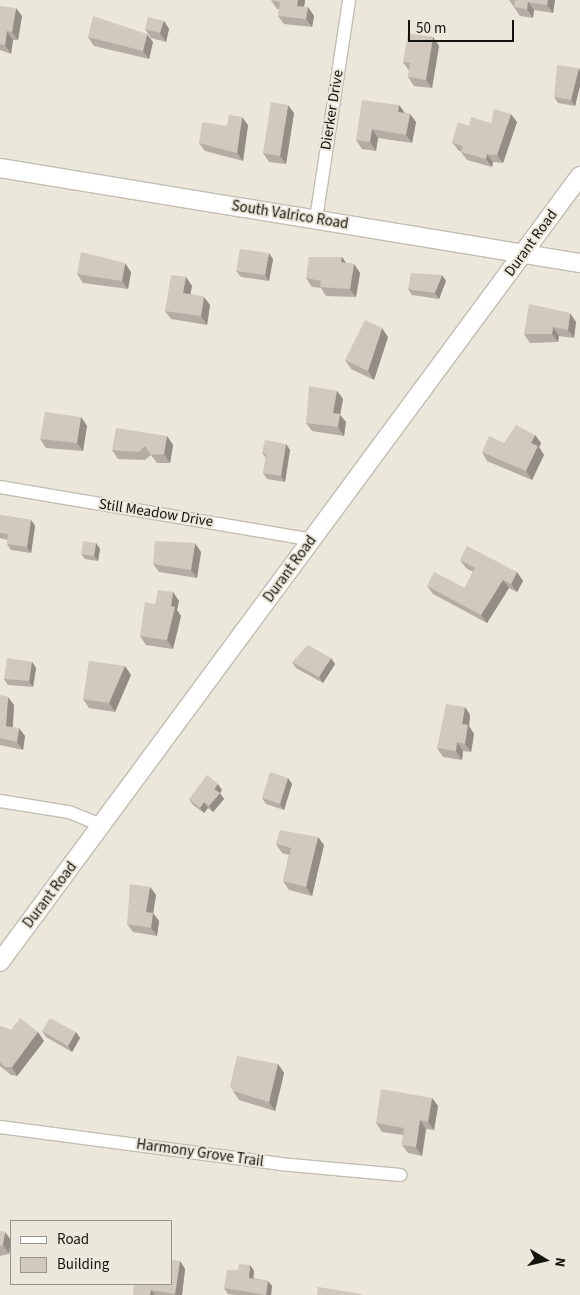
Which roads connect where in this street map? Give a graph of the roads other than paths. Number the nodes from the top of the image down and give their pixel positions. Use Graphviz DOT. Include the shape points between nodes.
graph roads {
  1 [pos="349,0"];
  2 [pos="0,168"];
  3 [pos="580,176"];
  4 [pos="316,219"];
  5 [pos="523,253"];
  6 [pos="580,263"];
  7 [pos="0,487"];
  8 [pos="312,540"];
  9 [pos="0,801"];
  10 [pos="102,824"];
  11 [pos="0,962"];
  12 [pos="0,1128"];
  13 [pos="401,1175"];
  1 -- 4 [label="street, Dierker Drive"];
  2 -- 4 [label="street, South Valrico Road"];
  3 -- 5 [label="street, Durant Road"];
  4 -- 5 [label="street, South Valrico Road"];
  5 -- 6 [label="street, South Valrico Road"];
  5 -- 8 [label="street, Durant Road"];
  7 -- 8 [label="street, Still Meadow Drive"];
  8 -- 10 [label="street, Durant Road"];
  9 -- 10 [label="street" via="69,812"];
  10 -- 11 [label="street, Durant Road"];
  12 -- 13 [label="street, Harmony Grove Trail" via="280,1164"];
}
